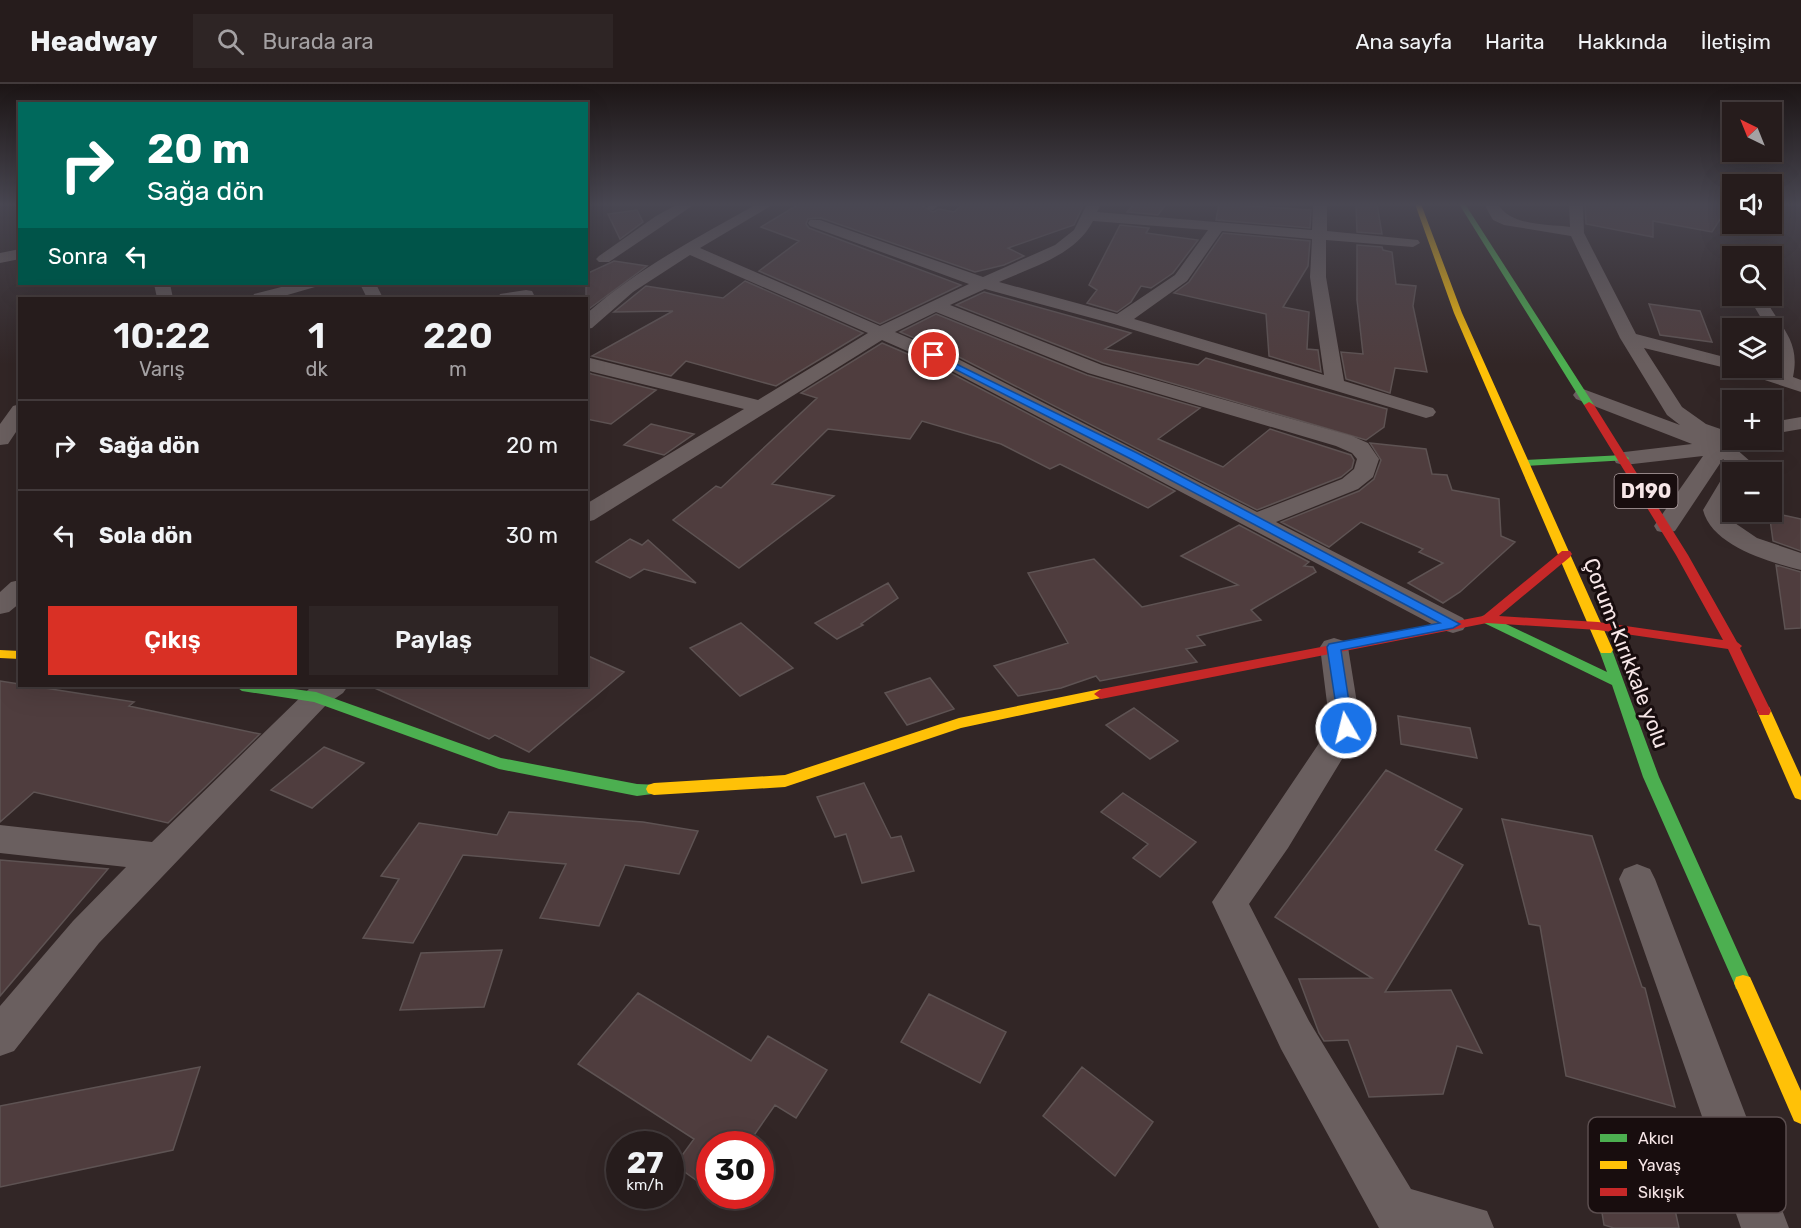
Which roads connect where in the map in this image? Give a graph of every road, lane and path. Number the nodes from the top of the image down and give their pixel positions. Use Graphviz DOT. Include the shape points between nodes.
graph roads {
  1 [pos="676,257"];
  2 [pos="709,257"];
  3 [pos="911,257"];
  4 [pos="1039,257"];
  5 [pos="1197,257"];
  6 [pos="1319,257"];
  7 [pos="1437,257"];
  8 [pos="1496,257"];
  9 [pos="1589,257"];
  10 [pos="983,283"];
  11 [pos="306,285"];
  12 [pos="526,295"];
  13 [pos="264,297"];
  14 [pos="513,297"];
  15 [pos="934,305"];
  16 [pos="1762,306"];
  17 [pos="1120,320"];
  18 [pos="588,322"];
  19 [pos="882,332"];
  20 [pos="1794,333"];
  21 [pos="1629,338"];
  22 [pos="1722,362"];
  23 [pos="588,364"];
  24 [pos="1775,378"];
  25 [pos="1782,380"];
  26 [pos="1335,385"];
  27 [pos="1801,386"];
  28 [pos="1583,395"];
  29 [pos="16,400"];
  30 [pos="762,407"];
  31 [pos="1426,412"];
  32 [pos="1801,423"];
  33 [pos="1782,426"];
  34 [pos="0,439"];
  35 [pos="1722,439"];
  36 [pos="1722,440"];
  37 [pos="1722,443"];
  38 [pos="1722,450"];
  39 [pos="1624,458"];
  40 [pos="1525,463"];
  41 [pos="1722,498"];
  42 [pos="588,514"];
  43 [pos="1257,521"];
  44 [pos="1666,526"];
  45 [pos="1566,554"];
  46 [pos="1801,562"];
  47 [pos="18,590"];
  48 [pos="0,606"];
  49 [pos="1487,619"];
  50 [pos="1453,624"];
  51 [pos="1598,627"];
  52 [pos="1735,646"];
  53 [pos="1334,647"];
  54 [pos="0,654"];
  55 [pos="18,655"];
  56 [pos="1617,682"];
  57 [pos="259,687"];
  58 [pos="325,691"];
  59 [pos="1801,794"];
  60 [pos="0,839"];
  61 [pos="160,857"];
  62 [pos="1636,879"];
  63 [pos="0,1037"];
  64 [pos="1801,1114"];
  65 [pos="1725,1117"];
  66 [pos="1760,1213"];
  67 [pos="1400,1218"];
  68 [pos="1470,1228"];
  69 [pos="1766,1228"];
  1 -- 18 [label="street" via="612,299"];
  2 -- 19 [label="street"];
  3 -- 10 [label="street"];
  4 -- 10 [label="street"];
  5 -- 17 [label="street" via="1181,278"];
  6 -- 26 [label="street" via="1318,277"];
  7 -- 40 [label="main road, Çorum-Kırıkkale yolu" via="1458,314"];
  8 -- 28 [label="main road, D190"];
  9 -- 21 [label="street"];
  10 -- 15 [label="street"];
  10 -- 17 [label="street"];
  11 -- 13 [label="street"];
  12 -- 14 [label="street"];
  15 -- 19 [label="street"];
  15 -- 43 [label="street" via="1095,369 1344,441 1360,448 1368,459 1365,472 1350,484"];
  16 -- 20 [label="street"];
  17 -- 26 [label="street"];
  19 -- 30 [label="street"];
  19 -- 43 [label="street" via="971,373"];
  20 -- 25 [label="street" via="1795,360"];
  21 -- 22 [label="street"];
  21 -- 35 [label="street" via="1674,411"];
  23 -- 30 [label="street"];
  24 -- 25 [label="street"];
  25 -- 27 [label="street"];
  26 -- 31 [label="street"];
  28 -- 36 [label="street"];
  28 -- 39 [label="main road, D190"];
  29 -- 34 [label="street"];
  30 -- 42 [label="street"];
  32 -- 33 [label="street"];
  37 -- 39 [label="street"];
  38 -- 44 [label="street"];
  39 -- 40 [label="main road"];
  39 -- 44 [label="main road, D190"];
  40 -- 45 [label="main road, Çorum-Kırıkkale yolu"];
  41 -- 46 [label="street" via="1715,510 1718,522 1748,543"];
  43 -- 50 [label="street"];
  44 -- 52 [label="main road, D190"];
  45 -- 49 [label="main road"];
  45 -- 51 [label="main road, Çorum-Kırıkkale yolu"];
  47 -- 48 [label="street"];
  49 -- 50 [label="main road"];
  49 -- 51 [label="main road"];
  49 -- 56 [label="main road"];
  50 -- 53 [label="main road"];
  51 -- 52 [label="main road"];
  51 -- 56 [label="main road, Çorum-Kırıkkale yolu"];
  52 -- 59 [label="main road, D190"];
  53 -- 58 [label="main road" via="958,723 785,781 637,789 499,763"];
  53 -- 67 [label="street" via="1346,728 1230,902 1295,1035"];
  54 -- 55 [label="main road"];
  56 -- 64 [label="main road, Çorum-Kırıkkale yolu" via="1651,777"];
  57 -- 58 [label="main road"];
  58 -- 61 [label="street"];
  60 -- 61 [label="street"];
  61 -- 63 [label="street" via="86,932"];
  62 -- 65 [label="street"];
  66 -- 69 [label="street"];
  67 -- 68 [label="street"];
}
